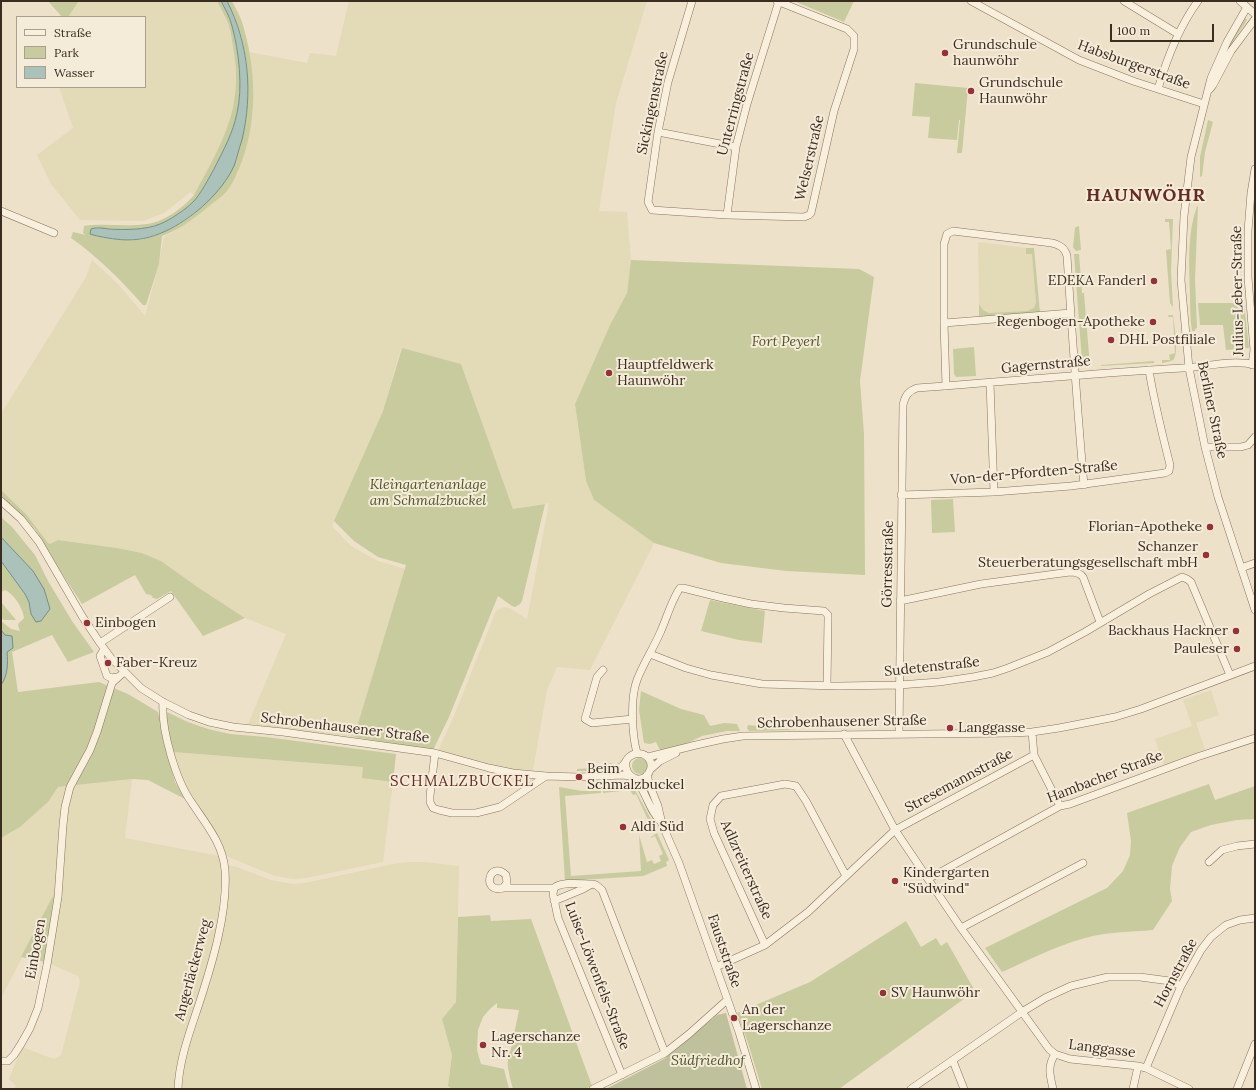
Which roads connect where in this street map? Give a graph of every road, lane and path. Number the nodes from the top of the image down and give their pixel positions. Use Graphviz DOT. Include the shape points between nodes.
graph roads {
  1 [pos="692,1"];
  2 [pos="778,1"];
  3 [pos="971,1"];
  4 [pos="1124,1"];
  5 [pos="1198,1"];
  6 [pos="1240,1"];
  7 [pos="986,4"];
  8 [pos="1247,7"];
  9 [pos="1255,14"];
  10 [pos="1255,19"];
  11 [pos="1178,34"];
  12 [pos="1158,89"];
  13 [pos="1209,90"];
  14 [pos="1204,104"];
  15 [pos="658,132"];
  16 [pos="736,147"];
  17 [pos="1255,169"];
  18 [pos="652,210"];
  19 [pos="1,211"];
  20 [pos="727,215"];
  21 [pos="54,234"];
  22 [pos="1252,308"];
  23 [pos="1071,313"];
  24 [pos="944,323"];
  25 [pos="1254,365"];
  26 [pos="1189,368"];
  27 [pos="1149,370"];
  28 [pos="1075,375"];
  29 [pos="990,383"];
  30 [pos="946,386"];
  31 [pos="906,394"];
  32 [pos="1255,437"];
  33 [pos="1205,447"];
  34 [pos="1084,485"];
  35 [pos="994,492"];
  36 [pos="902,495"];
  37 [pos="1,501"];
  38 [pos="1255,563"];
  39 [pos="1240,568"];
  40 [pos="170,597"];
  41 [pos="900,601"];
  42 [pos="1255,610"];
  43 [pos="1100,622"];
  44 [pos="102,646"];
  45 [pos="650,654"];
  46 [pos="1255,666"];
  47 [pos="603,670"];
  48 [pos="124,672"];
  49 [pos="1230,675"];
  50 [pos="117,677"];
  51 [pos="900,685"];
  52 [pos="827,686"];
  53 [pos="163,702"];
  54 [pos="632,719"];
  55 [pos="1032,732"];
  56 [pos="844,734"];
  57 [pos="899,734"];
  58 [pos="1255,738"];
  59 [pos="684,749"];
  60 [pos="435,753"];
  61 [pos="637,753"];
  62 [pos="1034,755"];
  63 [pos="648,758"];
  64 [pos="626,761"];
  65 [pos="651,768"];
  66 [pos="647,775"];
  67 [pos="546,776"];
  68 [pos="606,776"];
  69 [pos="633,777"];
  70 [pos="1060,806"];
  71 [pos="662,824"];
  72 [pos="895,830"];
  73 [pos="1255,844"];
  74 [pos="1209,862"];
  75 [pos="1082,863"];
  76 [pos="846,876"];
  77 [pos="928,879"];
  78 [pos="592,884"];
  79 [pos="503,888"];
  80 [pos="554,888"];
  81 [pos="554,901"];
  82 [pos="1255,918"];
  83 [pos="961,928"];
  84 [pos="765,945"];
  85 [pos="716,967"];
  86 [pos="1182,986"];
  87 [pos="727,1000"];
  88 [pos="1022,1012"];
  89 [pos="1255,1044"];
  90 [pos="665,1053"];
  91 [pos="1055,1054"];
  92 [pos="1,1061"];
  93 [pos="953,1061"];
  94 [pos="1138,1066"];
  95 [pos="1146,1068"];
  96 [pos="622,1075"];
  97 [pos="178,1089"];
  98 [pos="593,1089"];
  99 [pos="756,1089"];
  100 [pos="911,1089"];
  101 [pos="964,1089"];
  102 [pos="1053,1089"];
  103 [pos="1133,1089"];
  104 [pos="1189,1089"];
  105 [pos="1236,1089"];
  1 -- 15 [label="street, Sickingenstraße" via="668,82"];
  2 -- 16 [label="street, Unterringstraße"];
  2 -- 20 [label="street, Welserstraße" via="847,29 854,36 854,49 834,111 811,213 804,217"];
  3 -- 7 [label="street, Habsburgerstraße"];
  4 -- 11 [label="street"];
  5 -- 11 [label="street"];
  6 -- 8 [label="street"];
  7 -- 12 [label="street, Habsburgerstraße" via="1078,60"];
  8 -- 9 [label="street"];
  8 -- 13 [label="street, Berliner Straße" via="1227,42 1211,78"];
  10 -- 13 [label="street, Berliner Straße" via="1231,51"];
  11 -- 12 [label="street"];
  12 -- 14 [label="street, Habsburgerstraße"];
  13 -- 14 [label="street, Berliner Straße"];
  14 -- 26 [label="street, Berliner Straße" via="1192,157 1184,216 1181,280"];
  15 -- 16 [label="street"];
  15 -- 18 [label="street, Sickingenstraße" via="648,202"];
  16 -- 20 [label="street, Unterringstraße"];
  17 -- 22 [label="street, Julius-Leber-Straße" via="1248,231 1248,270"];
  18 -- 20 [label="street, Welserstraße"];
  19 -- 21 [label="street"];
  22 -- 25 [label="street, Julius-Leber-Straße"];
  23 -- 24 [label="street"];
  23 -- 24 [label="street" via="1067,256 1061,246 953,231 947,234 944,244"];
  23 -- 28 [label="street"];
  24 -- 30 [label="street"];
  25 -- 26 [label="street, Gagernstraße" via="1233,363"];
  26 -- 27 [label="street, Gagernstraße"];
  26 -- 33 [label="street, Berliner Straße"];
  27 -- 28 [label="street, Gagernstraße"];
  27 -- 34 [label="street, Von-der-Pfordten-Straße" via="1170,465 1169,471"];
  28 -- 29 [label="street, Gagernstraße"];
  28 -- 34 [label="street"];
  29 -- 30 [label="street, Gagernstraße"];
  29 -- 35 [label="street"];
  30 -- 31 [label="street, Gagernstraße" via="916,388"];
  31 -- 36 [label="street, Görresstraße" via="903,405"];
  32 -- 33 [label="street" via="1248,445 1241,447"];
  33 -- 39 [label="street, Berliner Straße"];
  34 -- 35 [label="street, Von-der-Pfordten-Straße"];
  35 -- 36 [label="street, Von-der-Pfordten-Straße"];
  36 -- 41 [label="street, Görresstraße"];
  37 -- 44 [label="street, Schrobenhausener Straße" via="21,519 39,542"];
  38 -- 39 [label="street"];
  39 -- 42 [label="street, Berliner Straße"];
  40 -- 44 [label="street"];
  41 -- 43 [label="street" via="981,584 1076,572 1084,578"];
  41 -- 51 [label="street, Görresstraße"];
  43 -- 49 [label="street, Sudetenstraße" via="1182,577 1187,579 1191,582"];
  43 -- 51 [label="street, Sudetenstraße" via="1048,652 992,673"];
  44 -- 48 [label="street, Schrobenhausener Straße"];
  44 -- 50 [label="street" via="100,656 107,676"];
  45 -- 52 [label="street, Sudetenstraße" via="686,668 728,679 762,684"];
  45 -- 52 [label="street" via="680,588 751,604 822,611 828,619"];
  45 -- 54 [label="street" via="634,689"];
  46 -- 49 [label="street, Schrobenhausener Straße"];
  47 -- 54 [label="street" via="597,677 585,720 592,723"];
  48 -- 50 [label="street, Einbogen"];
  48 -- 53 [label="street, Schrobenhausener Straße" via="141,688"];
  49 -- 55 [label="street, Schrobenhausener Straße" via="1115,717"];
  50 -- 92 [label="street, Einbogen" via="112,683 90,750 70,787 65,807 58,897 38,1008 14,1055 8,1060"];
  51 -- 52 [label="street, Sudetenstraße"];
  51 -- 57 [label="street, Görresstraße"];
  53 -- 60 [label="street, Schrobenhausener Straße" via="189,715 233,727"];
  53 -- 97 [label="street, Angerläckerweg" via="165,729 179,781 216,841 223,856 225,871 217,945 187,1040"];
  54 -- 61 [label="street"];
  55 -- 57 [label="street, Schrobenhausener Straße"];
  55 -- 62 [label="street"];
  56 -- 57 [label="street, Schrobenhausener Straße"];
  56 -- 59 [label="street, Schrobenhausener Straße" via="743,736"];
  56 -- 72 [label="street, Langgasse"];
  58 -- 70 [label="street, Hambacher Straße"];
  59 -- 63 [label="street, Schrobenhausener Straße"];
  59 -- 65 [label="street, Schrobenhausener Straße"];
  60 -- 67 [label="street, Schrobenhausener Straße" via="513,773"];
  60 -- 67 [label="street" via="430,802 433,808 452,813 476,813 500,807"];
  61 -- 63 [label="street"];
  61 -- 64 [label="street"];
  62 -- 70 [label="street"];
  62 -- 72 [label="street, Stresemannstraße"];
  63 -- 65 [label="street"];
  64 -- 68 [label="street"];
  64 -- 69 [label="street" via="626,770"];
  65 -- 66 [label="street"];
  66 -- 69 [label="street" via="642,778"];
  66 -- 71 [label="street, Fauststraße"];
  67 -- 68 [label="street, Schrobenhausener Straße"];
  68 -- 69 [label="street, Schrobenhausener Straße"];
  69 -- 71 [label="street, Fauststraße" via="643,789 654,814"];
  70 -- 77 [label="street, Hambacher Straße"];
  71 -- 85 [label="street, Fauststraße" via="679,863"];
  72 -- 76 [label="street, Stresemannstraße"];
  72 -- 77 [label="street, Langgasse"];
  73 -- 74 [label="street" via="1222,850"];
  75 -- 83 [label="street"];
  76 -- 84 [label="street, Stresemannstraße" via="808,912"];
  76 -- 84 [label="street, Adlzreiterstraße" via="796,786 785,784 721,796 713,804 710,819 714,833"];
  77 -- 83 [label="street, Langgasse"];
  78 -- 80 [label="street" via="562,884"];
  78 -- 81 [label="street"];
  78 -- 90 [label="street" via="602,890"];
  79 -- 80 [label="street, Luise-Löwenfels-Straße"];
  80 -- 81 [label="street, Luise-Löwenfels-Straße"];
  81 -- 96 [label="street, Luise-Löwenfels-Straße" via="558,918"];
  82 -- 86 [label="street, Hornstraße" via="1226,925 1211,937"];
  83 -- 88 [label="street, Langgasse"];
  84 -- 85 [label="street, Stresemannstraße"];
  85 -- 87 [label="street, Fauststraße"];
  86 -- 88 [label="street" via="1170,981 1140,976 1108,977 1071,986"];
  86 -- 95 [label="street, Hornstraße"];
  87 -- 90 [label="street"];
  87 -- 99 [label="street, Fauststraße"];
  88 -- 91 [label="street, Langgasse"];
  88 -- 93 [label="street"];
  89 -- 105 [label="street"];
  90 -- 96 [label="street"];
  91 -- 94 [label="street, Langgasse" via="1070,1059"];
  91 -- 102 [label="street" via="1049,1070"];
  93 -- 100 [label="street"];
  93 -- 101 [label="street"];
  94 -- 95 [label="street, Langgasse"];
  94 -- 103 [label="street"];
  95 -- 104 [label="street, Langgasse"];
  96 -- 98 [label="street"];
}
